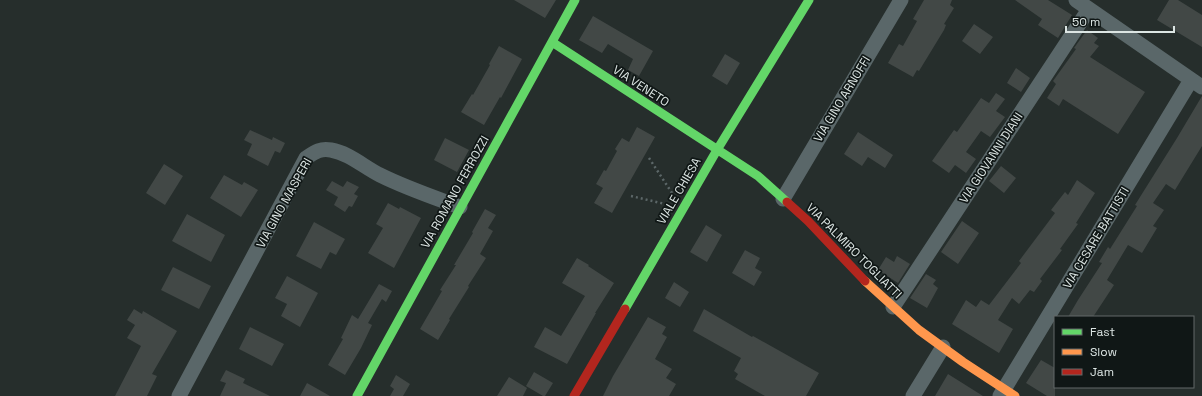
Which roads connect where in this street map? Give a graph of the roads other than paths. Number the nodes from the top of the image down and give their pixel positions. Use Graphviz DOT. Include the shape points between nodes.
graph roads {
  1 [pos="575,0"];
  2 [pos="809,0"];
  3 [pos="901,0"];
  4 [pos="1076,0"];
  5 [pos="1089,8"];
  6 [pos="552,42"];
  7 [pos="1197,83"];
  8 [pos="717,150"];
  9 [pos="784,199"];
  10 [pos="460,207"];
  11 [pos="893,307"];
  12 [pos="1055,316"];
  13 [pos="1054,317"];
  14 [pos="943,347"];
  15 [pos="1007,394"];
  16 [pos="179,396"];
  17 [pos="357,396"];
  18 [pos="574,396"];
  19 [pos="913,396"];
  1 -- 6 [label="street, VIA ROMANO FERROZZI"];
  2 -- 8 [label="street, VIALE CHIESA"];
  3 -- 9 [label="street, VIA GINO ARNOFFI"];
  4 -- 5 [label="street"];
  5 -- 7 [label="street"];
  5 -- 11 [label="street, VIA GIOVANNI DIANI"];
  6 -- 8 [label="street, VIA VENETO"];
  6 -- 10 [label="street, VIA ROMANO FERROZZI"];
  7 -- 12 [label="street, VIA CESARE BATTISTI"];
  8 -- 9 [label="street, VIA PALMIRO TOGLIATTI" via="758,176"];
  8 -- 18 [label="street, VIALE CHIESA"];
  9 -- 11 [label="street, VIA PALMIRO TOGLIATTI"];
  10 -- 16 [label="street, VIA GINO MASPERI" via="380,175 344,154 330,149 317,150 306,158"];
  10 -- 17 [label="street, VIA ROMANO FERROZZI"];
  11 -- 14 [label="street, VIA PALMIRO TOGLIATTI"];
  13 -- 15 [label="street, VIA CESARE BATTISTI"];
  14 -- 15 [label="street, VIA PALMIRO TOGLIATTI"];
  14 -- 19 [label="street"];
}
